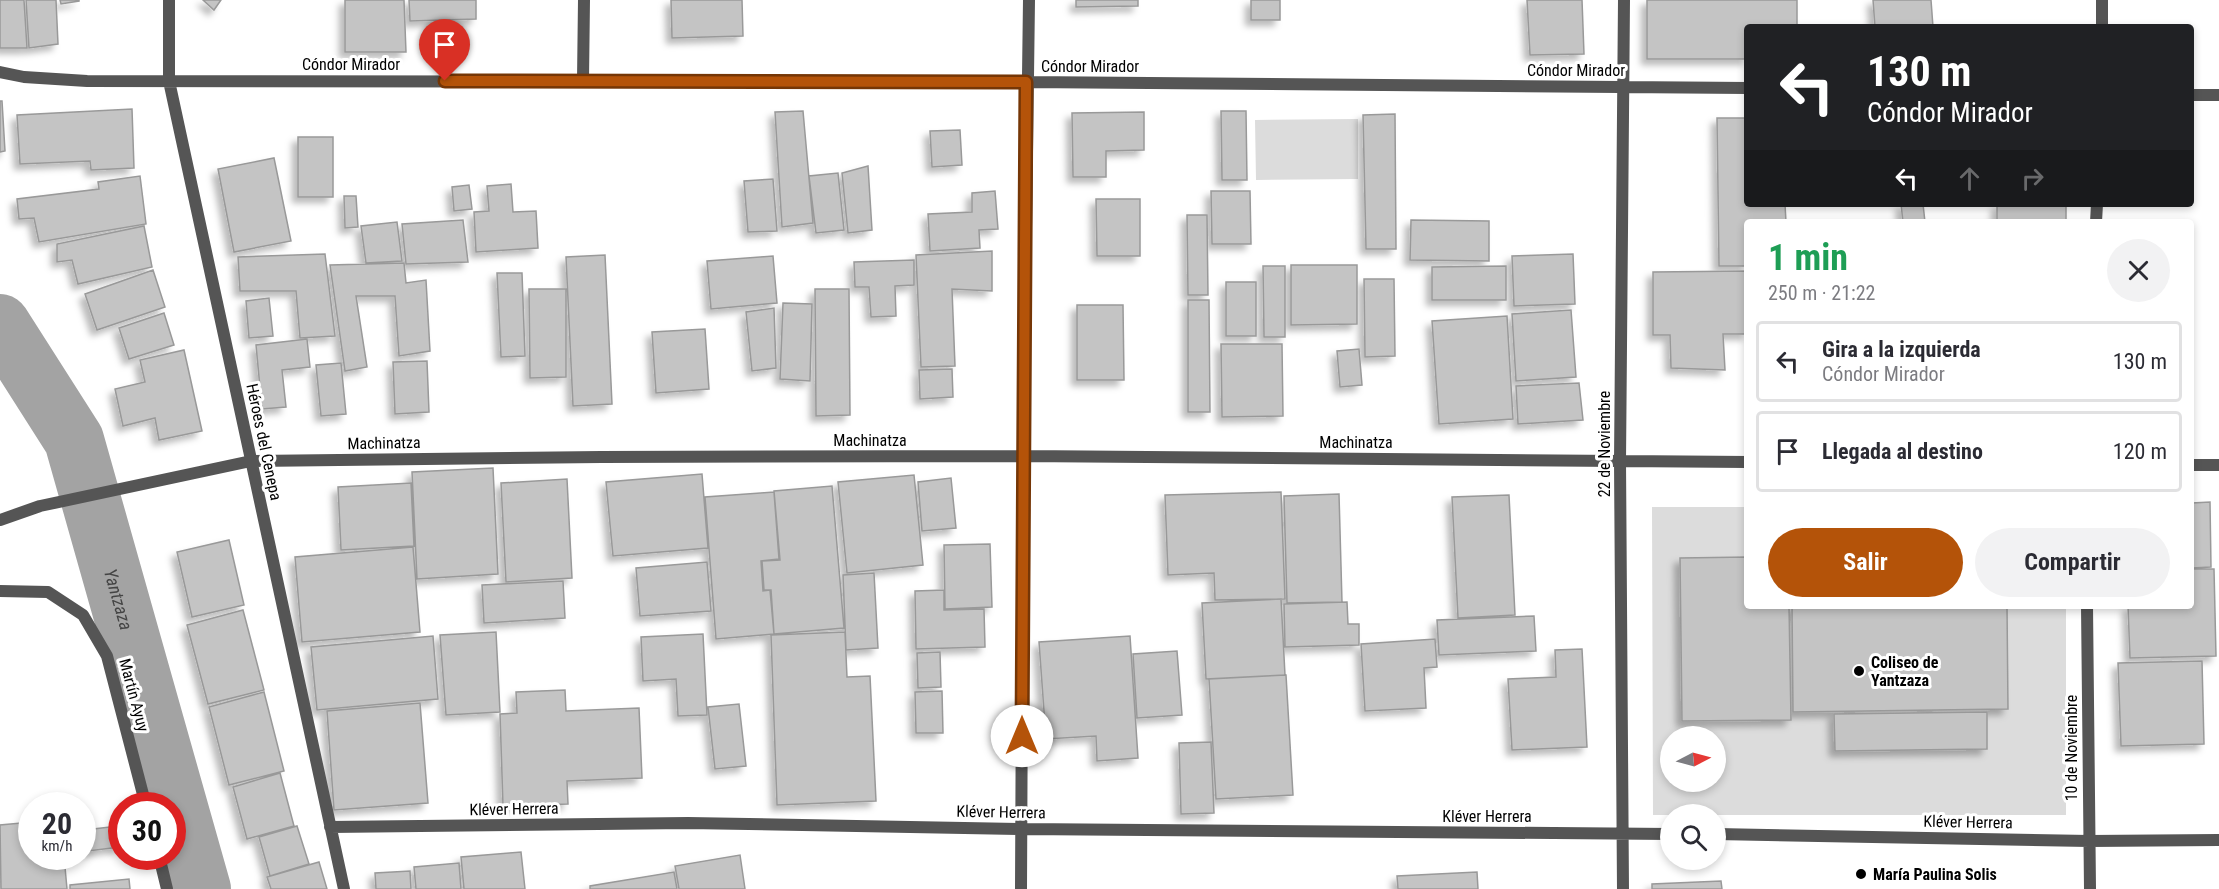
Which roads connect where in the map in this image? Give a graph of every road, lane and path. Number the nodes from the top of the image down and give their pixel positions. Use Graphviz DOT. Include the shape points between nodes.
graph roads {
  1 [pos="169,0"];
  2 [pos="584,0"];
  3 [pos="1029,0"];
  4 [pos="1624,0"];
  5 [pos="2102,0"];
  6 [pos="2102,24"];
  7 [pos="0,72"];
  8 [pos="583,80"];
  9 [pos="169,81"];
  10 [pos="1026,82"];
  11 [pos="1623,87"];
  12 [pos="1744,88"];
  13 [pos="2194,95"];
  14 [pos="2219,95"];
  15 [pos="1023,456"];
  16 [pos="251,461"];
  17 [pos="1620,461"];
  18 [pos="1744,462"];
  19 [pos="2194,465"];
  20 [pos="2219,465"];
  21 [pos="0,520"];
  22 [pos="0,591"];
  23 [pos="2087,609"];
  24 [pos="142,792"];
  25 [pos="330,827"];
  26 [pos="1022,829"];
  27 [pos="1623,833"];
  28 [pos="1660,834"];
  29 [pos="1726,834"];
  30 [pos="2219,840"];
  31 [pos="2089,841"];
  32 [pos="162,870"];
  33 [pos="167,889"];
  34 [pos="344,889"];
  35 [pos="1021,889"];
  36 [pos="1623,889"];
  37 [pos="2090,889"];
  1 -- 9 [label="street, Héroes del Cenepa"];
  2 -- 8 [label="street"];
  3 -- 10 [label="street"];
  4 -- 11 [label="street, 22 de Noviembre"];
  5 -- 6 [label="street"];
  7 -- 9 [label="street, Cóndor Mirador" via="87,81"];
  8 -- 9 [label="street, Cóndor Mirador"];
  8 -- 10 [label="street, Cóndor Mirador"];
  9 -- 16 [label="street, Héroes del Cenepa"];
  10 -- 11 [label="street, Cóndor Mirador"];
  10 -- 15 [label="street"];
  11 -- 12 [label="street, Cóndor Mirador"];
  11 -- 17 [label="street, 22 de Noviembre"];
  13 -- 14 [label="street"];
  15 -- 16 [label="street, Machinatza"];
  15 -- 17 [label="street, Machinatza"];
  15 -- 26 [label="street"];
  16 -- 21 [label="street, Machinatza" via="40,506"];
  16 -- 25 [label="street, Héroes del Cenepa"];
  17 -- 18 [label="street, Machinatza"];
  17 -- 27 [label="street, 22 de Noviembre"];
  19 -- 20 [label="street"];
  22 -- 24 [label="street, Martín Ayuy" via="48,592 83,615 107,656"];
  23 -- 31 [label="street, 10 de Noviembre"];
  25 -- 26 [label="street, Kléver Herrera" via="688,823"];
  25 -- 34 [label="street, Héroes del Cenepa"];
  26 -- 27 [label="street, Kléver Herrera"];
  26 -- 35 [label="street"];
  27 -- 28 [label="street, Kléver Herrera"];
  27 -- 36 [label="street, 22 de Noviembre"];
  29 -- 31 [label="street, Kléver Herrera"];
  30 -- 31 [label="street, Kléver Herrera"];
  31 -- 37 [label="street, 10 de Noviembre"];
  32 -- 33 [label="street"];
}
